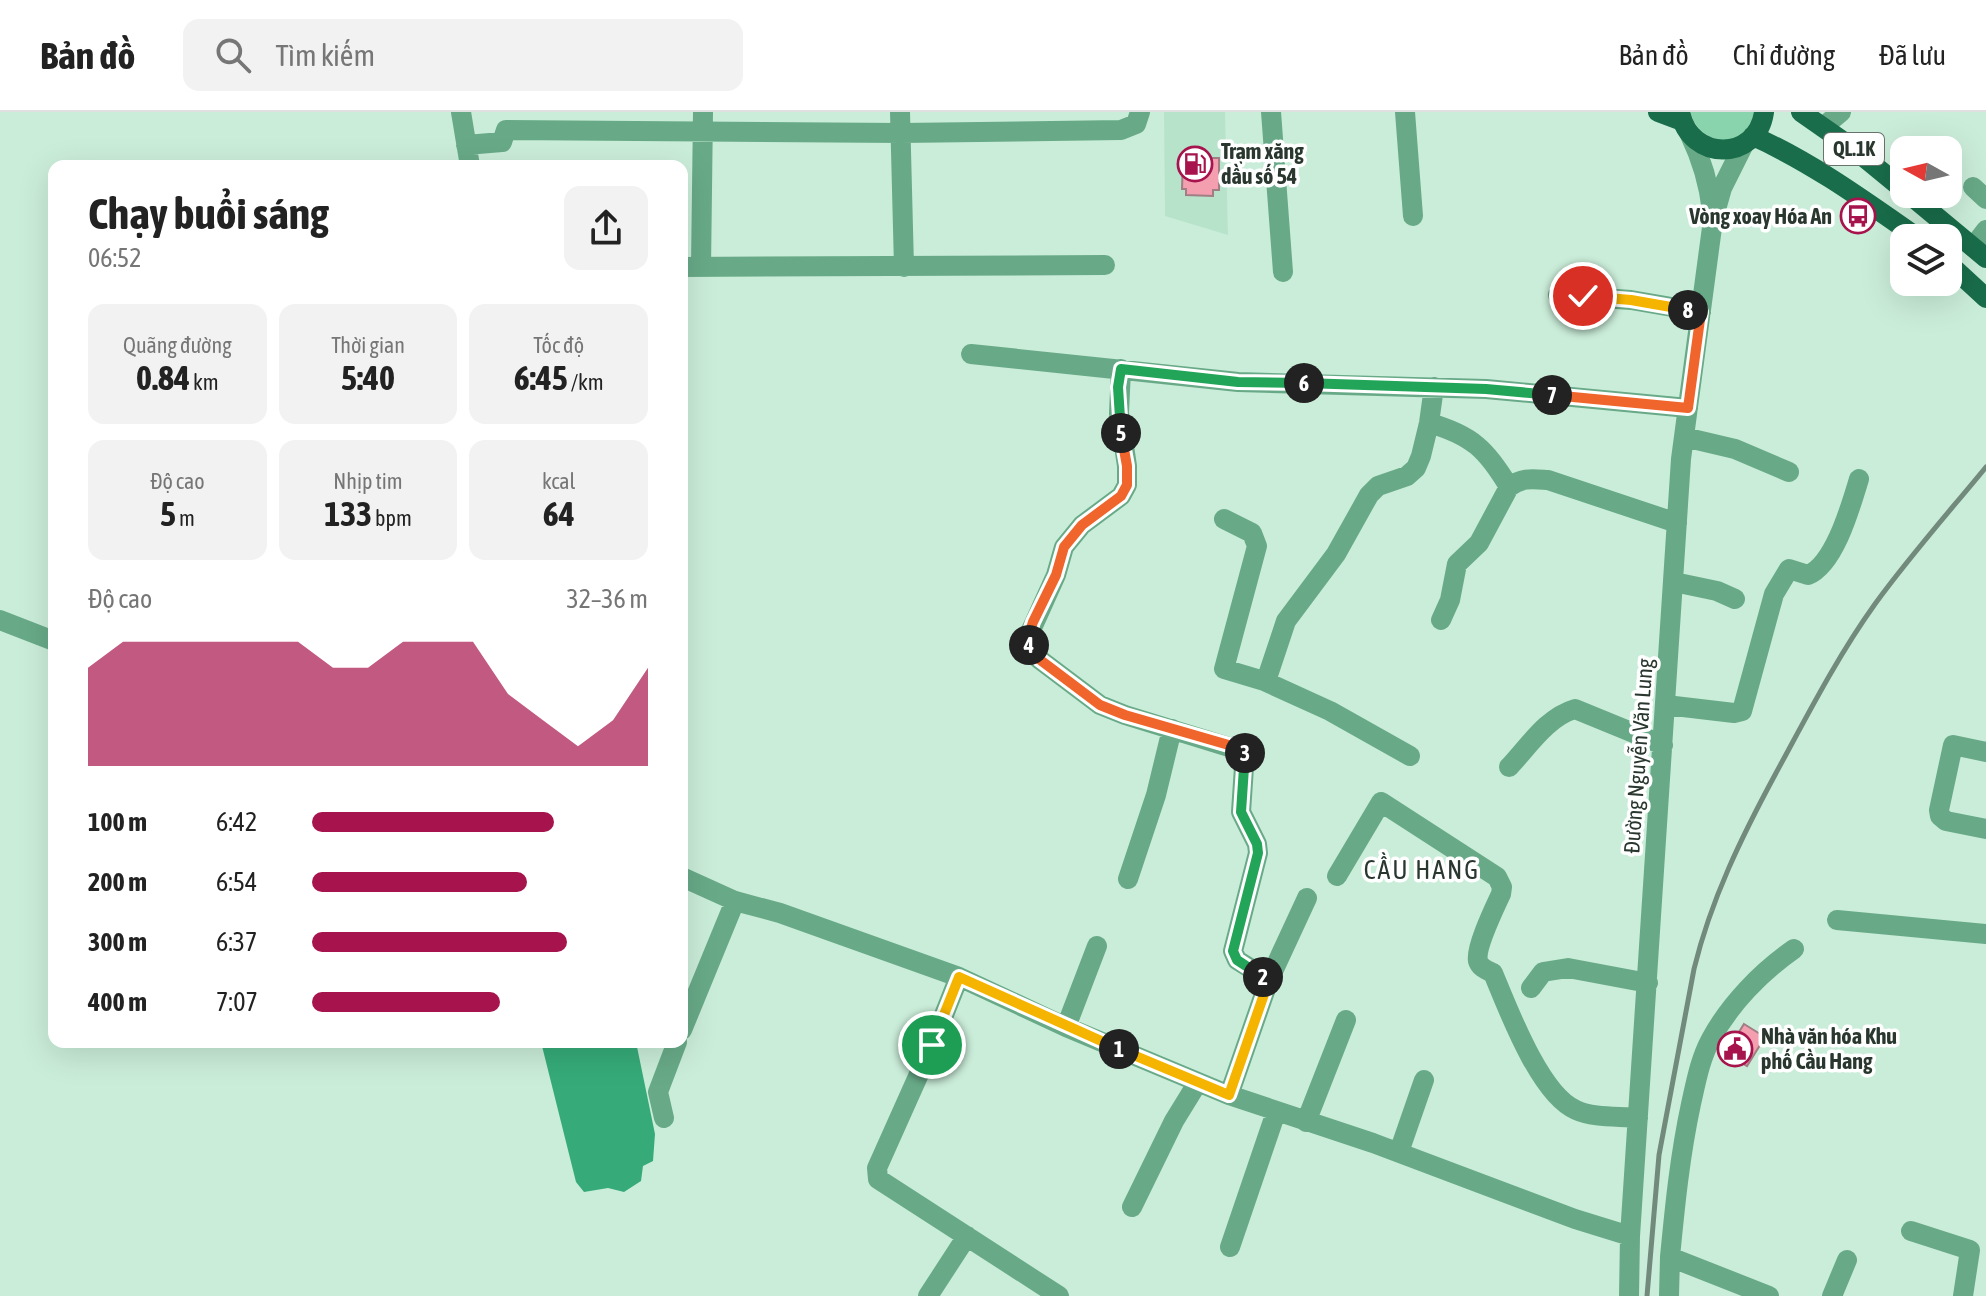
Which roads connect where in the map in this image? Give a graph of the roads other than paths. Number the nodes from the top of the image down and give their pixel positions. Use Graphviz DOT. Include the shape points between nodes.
graph roads {
  1 [pos="461,112"];
  2 [pos="703,112"];
  3 [pos="900,112"];
  4 [pos="1140,112"];
  5 [pos="1271,112"];
  6 [pos="1405,112"];
  7 [pos="1658,112"];
  8 [pos="1764,112"];
  9 [pos="1801,112"];
  10 [pos="1841,112"];
  11 [pos="1684,123"];
  12 [pos="1823,127"];
  13 [pos="703,133"];
  14 [pos="901,133"];
  15 [pos="1749,140"];
  16 [pos="466,145"];
  17 [pos="469,160"];
  18 [pos="1890,179"];
  19 [pos="1929,208"];
  20 [pos="1413,216"];
  21 [pos="1713,220"];
  22 [pos="1898,224"];
  23 [pos="1982,245"];
  24 [pos="1105,265"];
  25 [pos="692,267"];
  26 [pos="904,267"];
  27 [pos="1283,272"];
  28 [pos="1962,276"];
  29 [pos="1558,295"];
  30 [pos="1986,298"];
  31 [pos="1701,312"];
  32 [pos="971,354"];
  33 [pos="1121,369"];
  34 [pos="1434,387"];
  35 [pos="1688,408"];
  36 [pos="1429,423"];
  37 [pos="1684,437"];
  38 [pos="1789,472"];
  39 [pos="1859,479"];
  40 [pos="1509,487"];
  41 [pos="1224,519"];
  42 [pos="1677,523"];
  43 [pos="1674,582"];
  44 [pos="1735,599"];
  45 [pos="0,620"];
  46 [pos="1441,620"];
  47 [pos="48,639"];
  48 [pos="1264,681"];
  49 [pos="1666,705"];
  50 [pos="1172,729"];
  51 [pos="1663,745"];
  52 [pos="1986,752"];
  53 [pos="1410,756"];
  54 [pos="1509,767"];
  55 [pos="1986,829"];
  56 [pos="1337,876"];
  57 [pos="1128,879"];
  58 [pos="688,880"];
  59 [pos="1307,898"];
  60 [pos="735,901"];
  61 [pos="1837,920"];
  62 [pos="1986,934"];
  63 [pos="1097,946"];
  64 [pos="1794,949"];
  65 [pos="959,977"];
  66 [pos="1269,980"];
  67 [pos="1648,983"];
  68 [pos="1531,988"];
  69 [pos="688,1015"];
  70 [pos="1346,1020"];
  71 [pos="1066,1027"];
  72 [pos="675,1048"];
  73 [pos="1424,1080"];
  74 [pos="1198,1082"];
  75 [pos="1229,1095"];
  76 [pos="1276,1112"];
  77 [pos="664,1118"];
  78 [pos="1638,1118"];
  79 [pos="1306,1122"];
  80 [pos="1399,1152"];
  81 [pos="1132,1207"];
  82 [pos="1911,1231"];
  83 [pos="967,1236"];
  84 [pos="1630,1236"];
  85 [pos="1230,1247"];
  86 [pos="1978,1251"];
  87 [pos="1670,1257"];
  88 [pos="1847,1260"];
  89 [pos="928,1296"];
  90 [pos="1059,1296"];
  91 [pos="1629,1296"];
  92 [pos="1669,1296"];
  93 [pos="1769,1296"];
  94 [pos="1832,1296"];
  95 [pos="1963,1296"];
  1 -- 16 [label="street"];
  2 -- 13 [label="street"];
  3 -- 14 [label="street"];
  4 -- 14 [label="street" via="1136,124 1121,130"];
  5 -- 27 [label="street"];
  6 -- 20 [label="street"];
  7 -- 11 [label="main road"];
  8 -- 15 [label="main road"];
  9 -- 12 [label="main road, QL.1K"];
  10 -- 12 [label="street"];
  11 -- 15 [label="main road" via="1701,145 1715,150 1730,150"];
  11 -- 21 [label="street, Đường Nguyễn Văn Lung" via="1709,186"];
  12 -- 18 [label="main road, QL.1K"];
  13 -- 14 [label="street"];
  13 -- 16 [label="street" via="506,130 502,142"];
  13 -- 25 [label="street"];
  14 -- 26 [label="street"];
  15 -- 21 [label="street, Đường Nguyễn Văn Lung" via="1722,188"];
  15 -- 22 [label="main road, QL.1K" via="1787,151"];
  16 -- 17 [label="street"];
  19 -- 23 [label="main road"];
  21 -- 31 [label="street, Đường Nguyễn Văn Lung"];
  24 -- 26 [label="street"];
  25 -- 26 [label="street"];
  28 -- 30 [label="main road"];
  29 -- 31 [label="street"];
  31 -- 35 [label="street, Đường Nguyễn Văn Lung"];
  32 -- 33 [label="street"];
  33 -- 34 [label="street" via="1238,382"];
  33 -- 50 [label="street" via="1119,413 1127,485 1064,547 1033,622 1029,647 1100,705"];
  34 -- 35 [label="street"];
  34 -- 36 [label="street"];
  35 -- 37 [label="street, Đường Nguyễn Văn Lung"];
  36 -- 40 [label="street" via="1452,430 1491,457"];
  36 -- 48 [label="street" via="1416,468 1369,495 1336,554 1286,621"];
  37 -- 38 [label="street" via="1735,449"];
  37 -- 42 [label="street, Đường Nguyễn Văn Lung"];
  39 -- 49 [label="street" via="1838,539 1818,569 1808,575 1789,569 1781,578 1742,711"];
  40 -- 42 [label="street" via="1527,478 1548,480"];
  40 -- 46 [label="street" via="1479,543 1457,564"];
  41 -- 48 [label="street" via="1252,533 1257,546 1223,668"];
  42 -- 43 [label="street, Đường Nguyễn Văn Lung"];
  43 -- 44 [label="street"];
  43 -- 49 [label="street, Đường Nguyễn Văn Lung"];
  45 -- 47 [label="street"];
  48 -- 53 [label="street"];
  49 -- 51 [label="street, Đường Nguyễn Văn Lung"];
  50 -- 57 [label="street"];
  50 -- 66 [label="street" via="1245,752 1241,812 1258,853 1233,951 1237,960"];
  51 -- 54 [label="street" via="1575,709 1543,730"];
  51 -- 67 [label="street, Đường Nguyễn Văn Lung"];
  52 -- 55 [label="street" via="1953,745 1939,810 1946,821"];
  56 -- 78 [label="street" via="1381,802 1497,877 1501,894 1478,961 1493,973 1534,1065 1578,1112"];
  58 -- 60 [label="street"];
  59 -- 66 [label="street"];
  60 -- 65 [label="street"];
  60 -- 69 [label="street"];
  61 -- 62 [label="street"];
  63 -- 71 [label="street"];
  64 -- 87 [label="street" via="1740,998 1701,1060 1680,1159"];
  65 -- 71 [label="street"];
  65 -- 83 [label="street" via="877,1173 878,1179"];
  66 -- 75 [label="street"];
  67 -- 68 [label="street" via="1568,968 1543,972"];
  67 -- 78 [label="street, Đường Nguyễn Văn Lung"];
  70 -- 79 [label="street"];
  71 -- 74 [label="street"];
  72 -- 77 [label="street" via="658,1092"];
  73 -- 80 [label="street"];
  74 -- 75 [label="street"];
  74 -- 81 [label="street"];
  75 -- 76 [label="street"];
  76 -- 79 [label="street"];
  76 -- 85 [label="street"];
  78 -- 84 [label="street, Đường Nguyễn Văn Lung"];
  79 -- 80 [label="street"];
  80 -- 84 [label="street"];
  82 -- 86 [label="street"];
  83 -- 89 [label="street"];
  83 -- 90 [label="street"];
  84 -- 91 [label="street, Đường Nguyễn Văn Lung"];
  86 -- 95 [label="street"];
  87 -- 92 [label="street"];
  87 -- 93 [label="street"];
  88 -- 94 [label="street"];
}
